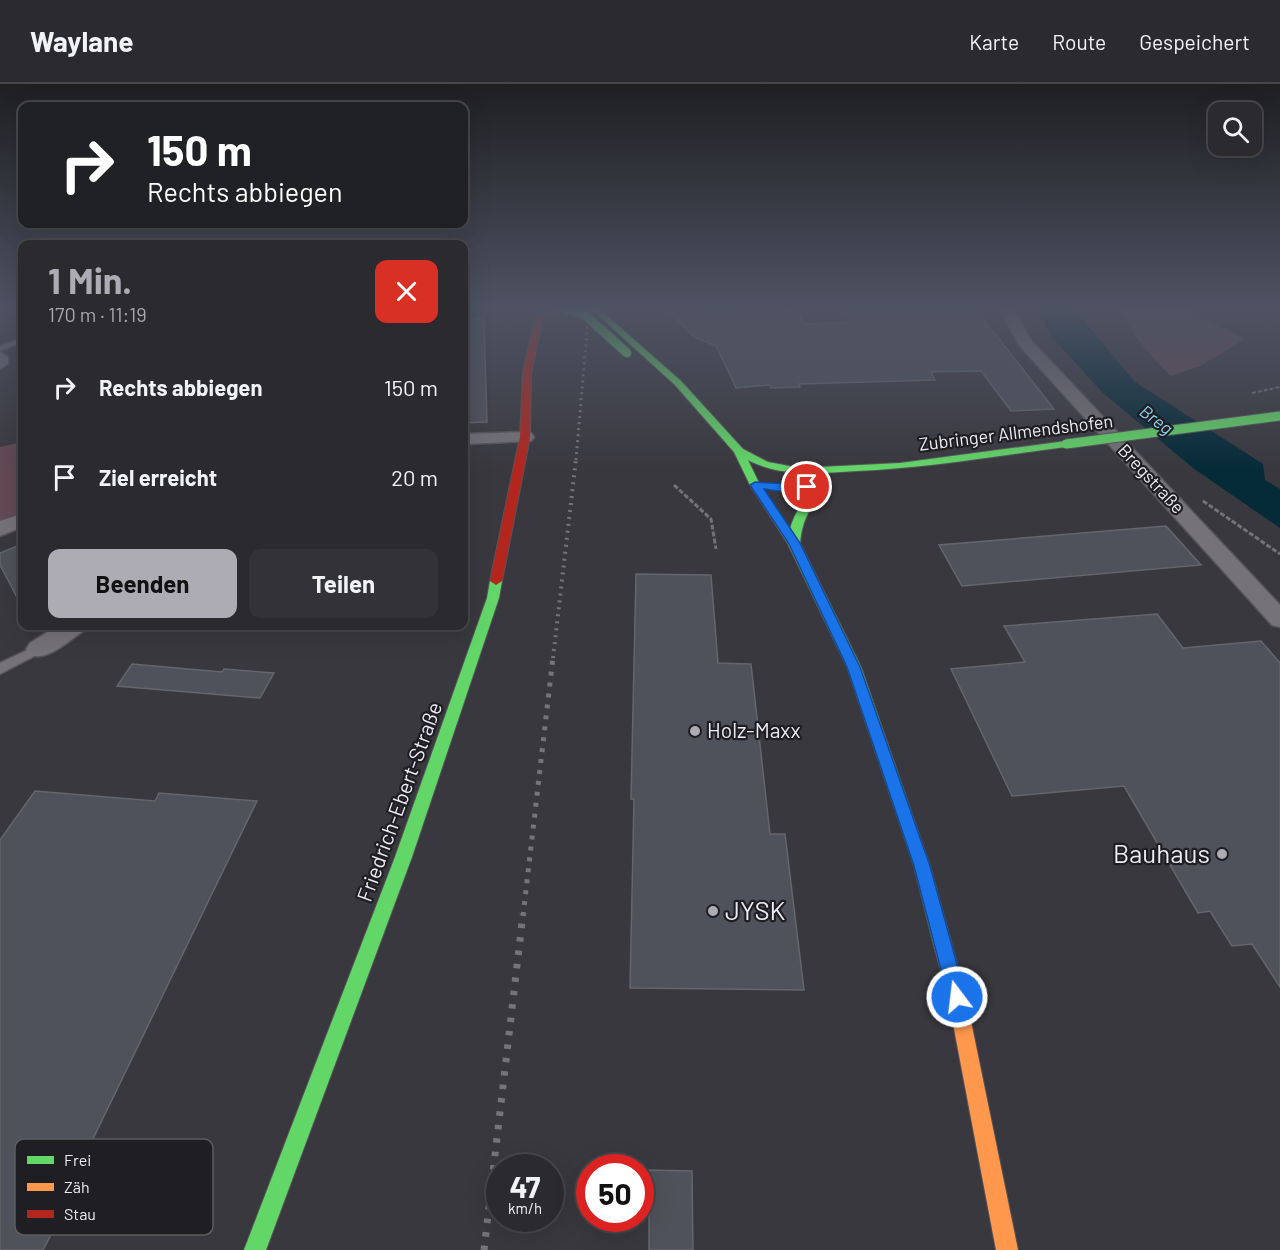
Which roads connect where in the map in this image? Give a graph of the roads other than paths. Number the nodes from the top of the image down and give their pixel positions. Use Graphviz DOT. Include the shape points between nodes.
graph roads {
  1 [pos="530,361"];
  2 [pos="635,361"];
  3 [pos="655,361"];
  4 [pos="1042,361"];
  5 [pos="659,385"];
  6 [pos="675,400"];
  7 [pos="1280,416"];
  8 [pos="525,437"];
  9 [pos="468,439"];
  10 [pos="740,451"];
  11 [pos="900,466"];
  12 [pos="755,485"];
  13 [pos="825,485"];
  14 [pos="778,488"];
  15 [pos="798,488"];
  16 [pos="18,522"];
  17 [pos="0,529"];
  18 [pos="794,543"];
  19 [pos="1280,619"];
  20 [pos="68,630"];
  21 [pos="38,649"];
  22 [pos="0,669"];
  23 [pos="255,1250"];
  24 [pos="1007,1250"];
  1 -- 8 [label="main road, Friedrich-Ebert-Straße"];
  2 -- 5 [label="main road, bridge"];
  3 -- 10 [label="main road"];
  4 -- 19 [label="street, Bregstraße"];
  6 -- 12 [label="main road"];
  7 -- 11 [label="main road, Zubringer Allmendshofen, bridge"];
  8 -- 9 [label="street"];
  8 -- 23 [label="main road, Friedrich-Ebert-Straße" via="493,598 482,632 389,895"];
  10 -- 11 [label="main road" via="765,465 800,471"];
  10 -- 12 [label="main road"];
  11 -- 13 [label="main road"];
  12 -- 14 [label="main road"];
  12 -- 18 [label="main road"];
  13 -- 15 [label="main road"];
  13 -- 18 [label="main road" via="800,510"];
  16 -- 17 [label="street"];
  18 -- 24 [label="main road" via="854,667 922,866 957,997"];
  20 -- 21 [label="street"];
  21 -- 22 [label="lane"];
}
